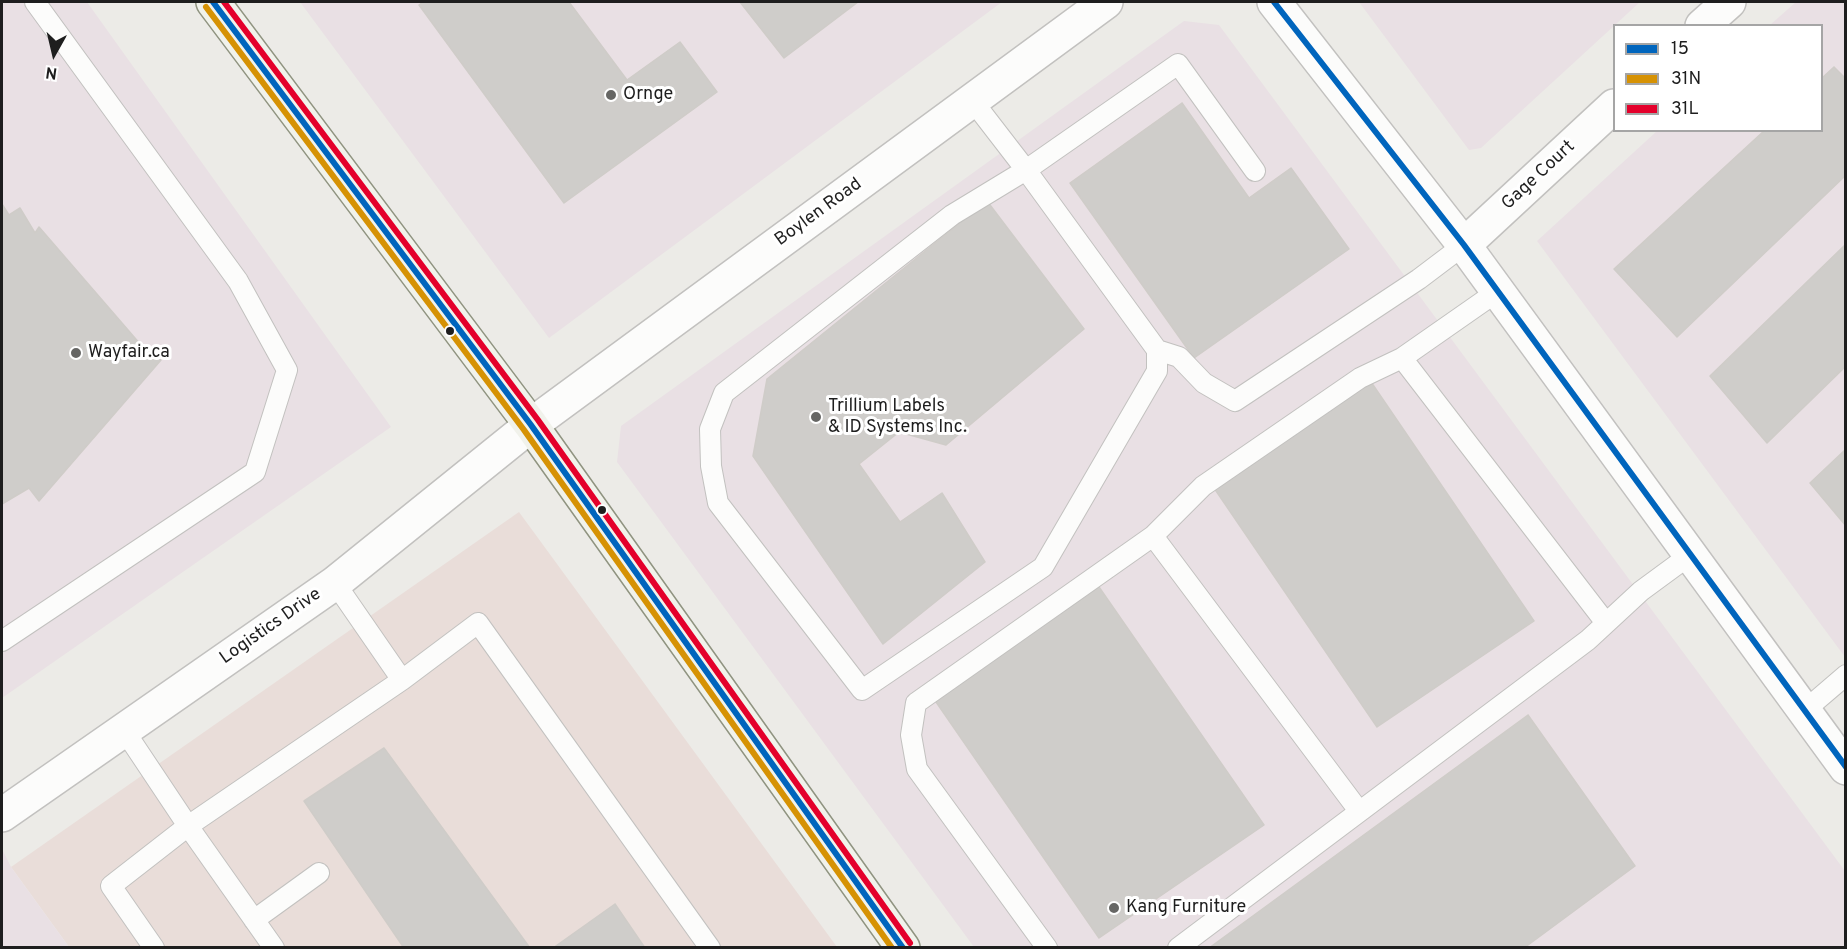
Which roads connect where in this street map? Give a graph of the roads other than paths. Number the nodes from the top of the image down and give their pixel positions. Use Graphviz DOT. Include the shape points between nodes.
graph roads {
  1 [pos="35,2"];
  2 [pos="213,2"];
  3 [pos="1106,2"];
  4 [pos="1274,2"];
  5 [pos="1728,2"];
  6 [pos="1704,24"];
  7 [pos="972,100"];
  8 [pos="1613,107"];
  9 [pos="1026,170"];
  10 [pos="1255,171"];
  11 [pos="1464,245"];
  12 [pos="1498,291"];
  13 [pos="1157,350"];
  14 [pos="1402,358"];
  15 [pos="531,425"];
  16 [pos="1153,536"];
  17 [pos="1690,555"];
  18 [pos="335,583"];
  19 [pos="1606,623"];
  20 [pos="2,641"];
  21 [pos="1845,675"];
  22 [pos="402,680"];
  23 [pos="1804,711"];
  24 [pos="124,730"];
  25 [pos="1845,768"];
  26 [pos="1359,811"];
  27 [pos="2,816"];
  28 [pos="188,826"];
  29 [pos="318,873"];
  30 [pos="254,920"];
  31 [pos="154,948"];
  32 [pos="274,948"];
  33 [pos="710,948"];
  34 [pos="903,948"];
  35 [pos="1047,948"];
  36 [pos="1178,948"];
  1 -- 20 [label="lane" via="238,281 287,370 255,472"];
  2 -- 15 [label="main road"];
  3 -- 7 [label="street, Boylen Road"];
  4 -- 11 [label="street"];
  5 -- 6 [label="street"];
  7 -- 9 [label="lane"];
  7 -- 15 [label="street, Boylen Road"];
  8 -- 11 [label="street, Gage Court"];
  9 -- 10 [label="lane" via="1178,64"];
  9 -- 13 [label="lane"];
  9 -- 13 [label="lane" via="952,215 724,393 710,429 718,503 862,690 1043,567 1158,371"];
  11 -- 12 [label="street"];
  11 -- 13 [label="lane" via="1235,401 1204,383 1179,357"];
  12 -- 14 [label="lane"];
  12 -- 17 [label="street"];
  14 -- 16 [label="lane" via="1360,378 1203,486"];
  14 -- 19 [label="lane"];
  15 -- 18 [label="street, Logistics Drive"];
  15 -- 34 [label="main road"];
  16 -- 26 [label="lane"];
  16 -- 35 [label="lane" via="916,703 910,735 917,769"];
  17 -- 19 [label="lane"];
  17 -- 23 [label="street"];
  18 -- 22 [label="lane"];
  18 -- 24 [label="street, Logistics Drive"];
  19 -- 26 [label="lane"];
  21 -- 23 [label="lane"];
  22 -- 28 [label="lane"];
  22 -- 33 [label="lane" via="478,623"];
  23 -- 25 [label="street"];
  24 -- 27 [label="street, Logistics Drive"];
  24 -- 28 [label="lane"];
  26 -- 36 [label="lane"];
  28 -- 30 [label="lane"];
  28 -- 31 [label="lane" via="111,886"];
  29 -- 30 [label="lane"];
  30 -- 32 [label="lane"];
}
